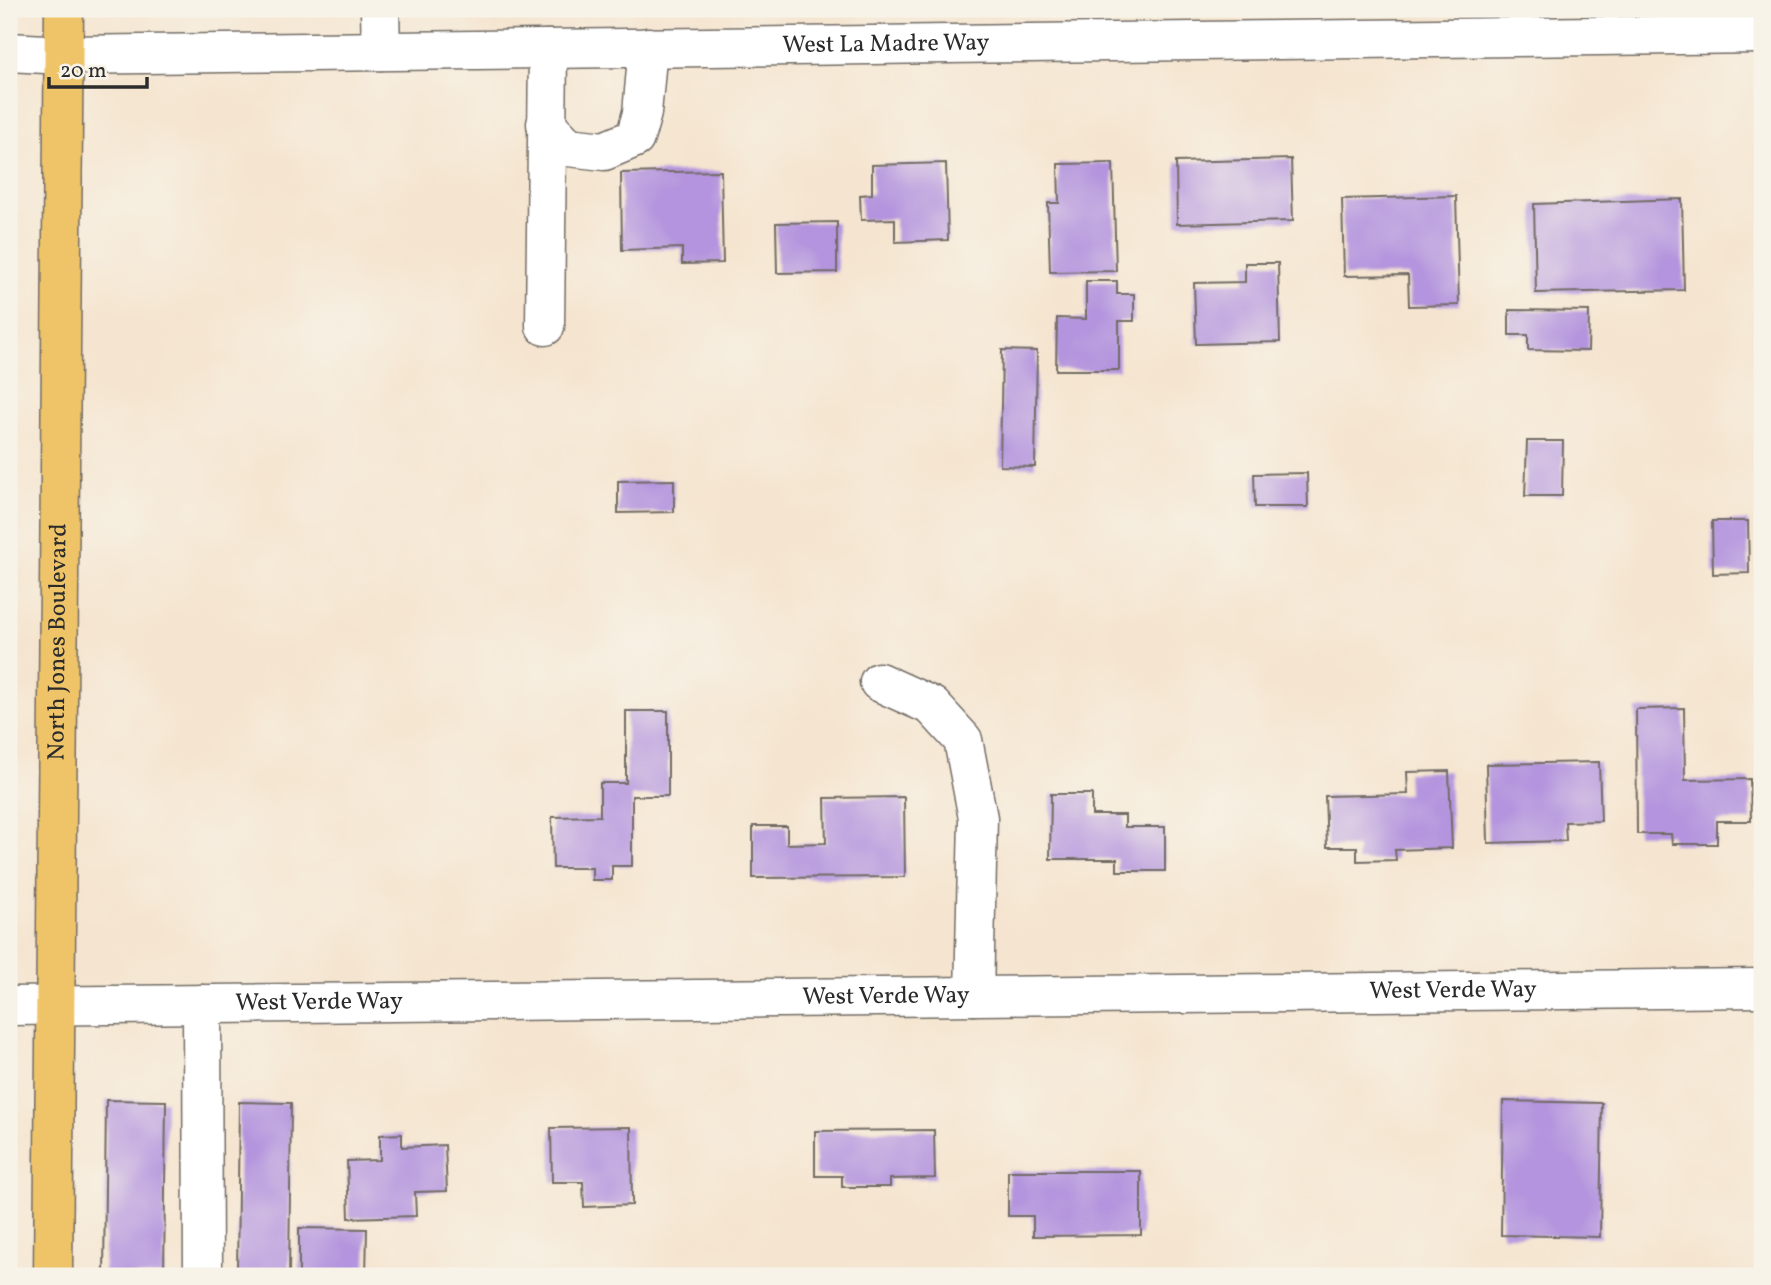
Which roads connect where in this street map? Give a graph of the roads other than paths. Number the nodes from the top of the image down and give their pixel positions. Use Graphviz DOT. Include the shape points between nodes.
graph roads {
  1 [pos="64,9"];
  2 [pos="380,9"];
  3 [pos="1762,34"];
  4 [pos="648,47"];
  5 [pos="548,49"];
  6 [pos="381,51"];
  7 [pos="9,52"];
  8 [pos="64,55"];
  9 [pos="547,124"];
  10 [pos="545,327"];
  11 [pos="879,682"];
  12 [pos="1762,988"];
  13 [pos="974,996"];
  14 [pos="202,1004"];
  15 [pos="54,1005"];
  16 [pos="9,1006"];
  17 [pos="53,1276"];
  18 [pos="203,1276"];
  1 -- 8 [label="main road, North Jones Boulevard"];
  2 -- 6 [label="street"];
  3 -- 4 [label="street, West La Madre Way"];
  4 -- 5 [label="street, West La Madre Way"];
  4 -- 9 [label="street" via="635,138 604,151 568,148"];
  5 -- 6 [label="street, West La Madre Way"];
  5 -- 9 [label="street"];
  6 -- 8 [label="street, West La Madre Way"];
  7 -- 8 [label="street, West La Madre Way"];
  8 -- 15 [label="main road, North Jones Boulevard"];
  9 -- 10 [label="street"];
  11 -- 13 [label="street" via="932,706 963,740 978,818"];
  12 -- 13 [label="street, West Verde Way"];
  13 -- 14 [label="street, West Verde Way"];
  14 -- 15 [label="street, West Verde Way"];
  14 -- 18 [label="street"];
  15 -- 16 [label="street, West Verde Way"];
  15 -- 17 [label="main road, North Jones Boulevard"];
}
